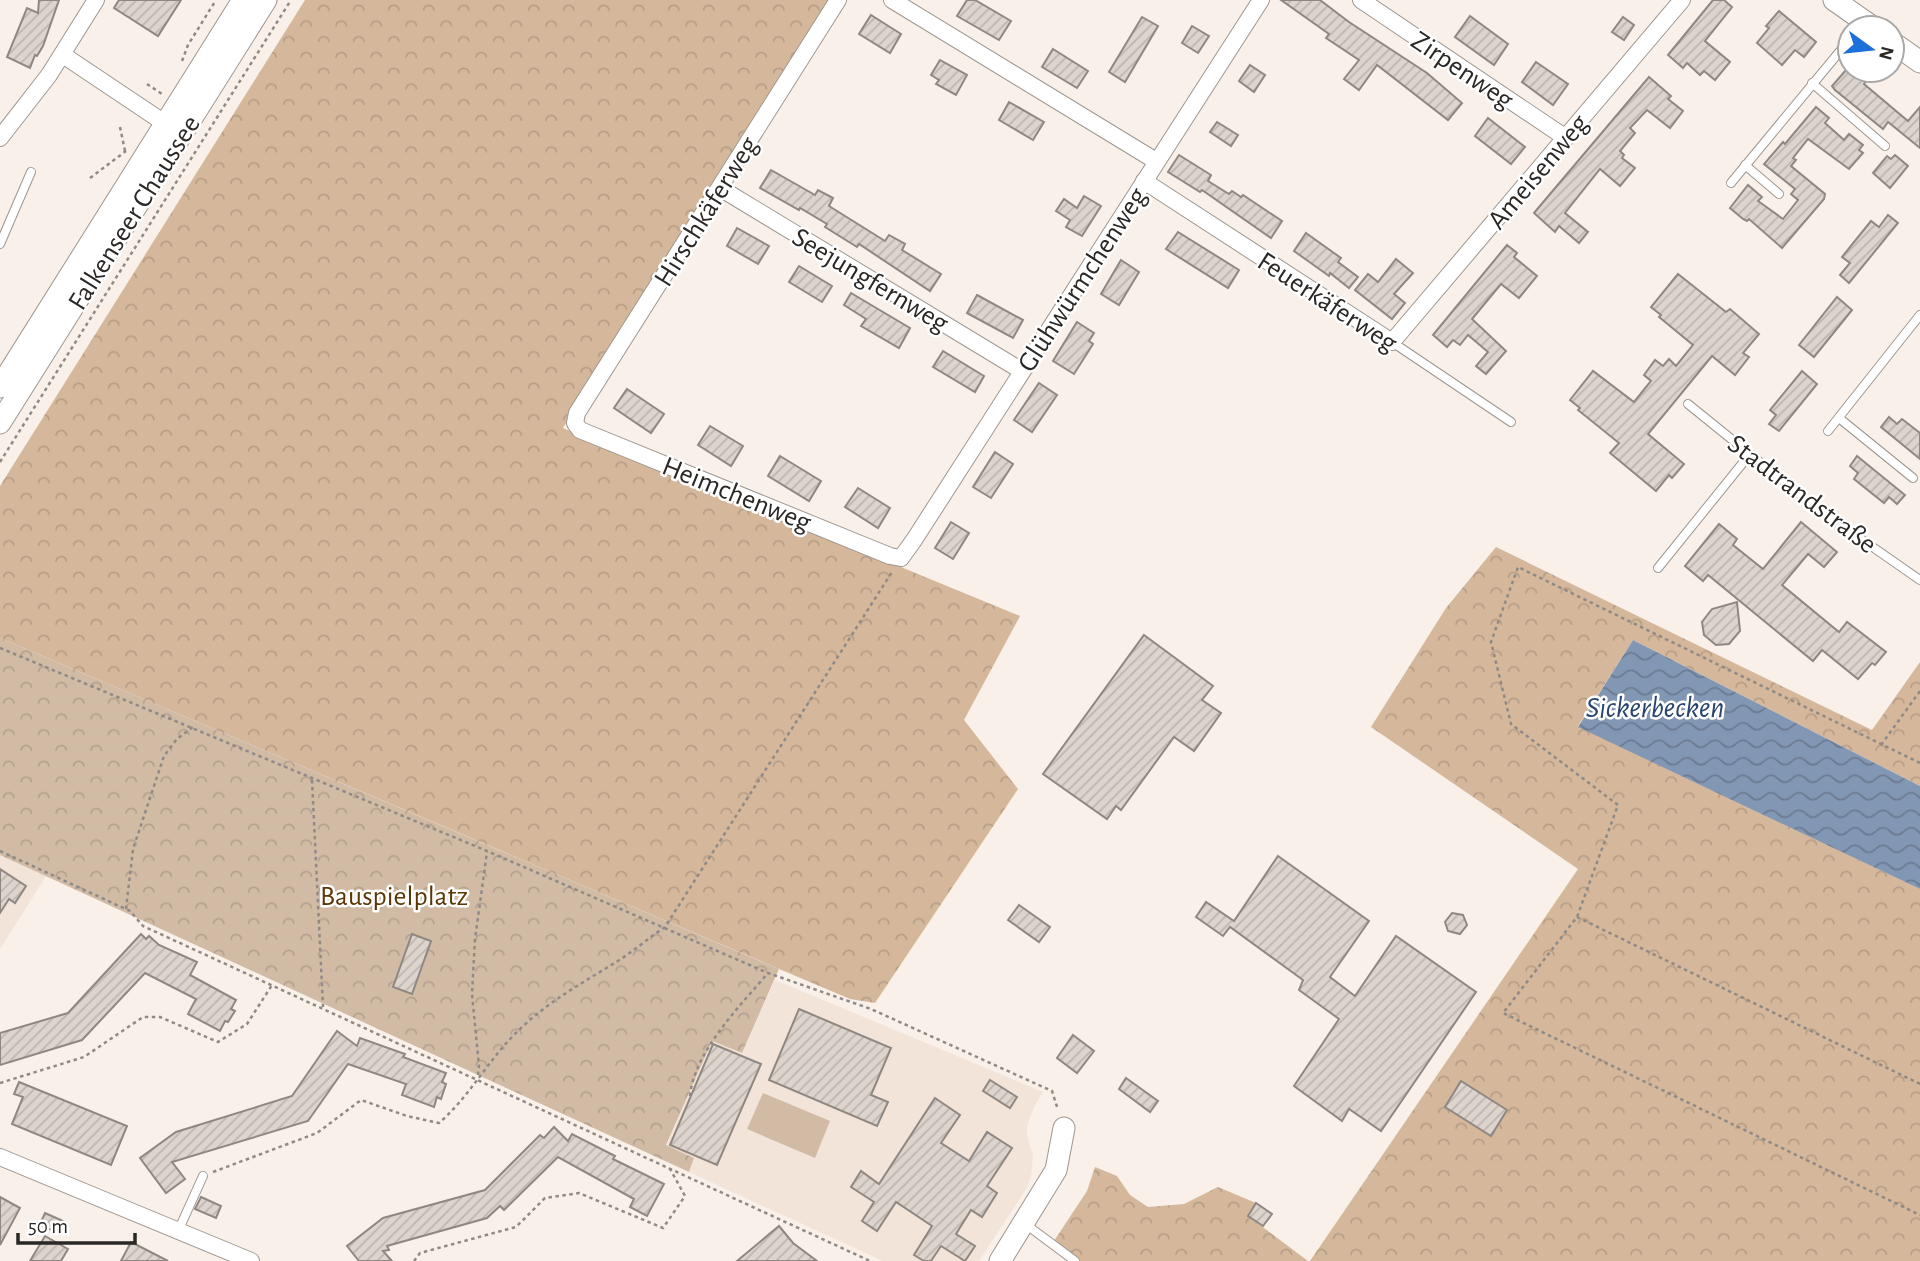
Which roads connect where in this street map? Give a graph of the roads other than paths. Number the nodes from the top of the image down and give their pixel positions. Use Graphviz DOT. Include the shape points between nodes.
graph roads {
  1 [pos="96,0"];
  2 [pos="243,0"];
  3 [pos="266,0"];
  4 [pos="838,0"];
  5 [pos="892,0"];
  6 [pos="1261,0"];
  7 [pos="1361,0"];
  8 [pos="1682,0"];
  9 [pos="1834,0"];
  10 [pos="1851,14"];
  11 [pos="63,55"];
  12 [pos="1836,55"];
  13 [pos="1812,83"];
  14 [pos="174,129"];
  15 [pos="0,138"];
  16 [pos="1566,138"];
  17 [pos="1885,146"];
  18 [pos="1156,161"];
  19 [pos="1745,165"];
  20 [pos="31,172"];
  21 [pos="1144,181"];
  22 [pos="1731,183"];
  23 [pos="720,188"];
  24 [pos="1779,194"];
  25 [pos="0,244"];
  26 [pos="1920,315"];
  27 [pos="1392,342"];
  28 [pos="1022,371"];
  29 [pos="0,387"];
  30 [pos="1688,404"];
  31 [pos="1839,418"];
  32 [pos="1511,422"];
  33 [pos="0,423"];
  34 [pos="575,423"];
  35 [pos="1828,431"];
  36 [pos="1750,454"];
  37 [pos="1913,478"];
  38 [pos="901,558"];
  39 [pos="1658,568"];
  40 [pos="1920,580"];
  41 [pos="1063,1128"];
  42 [pos="0,1157"];
  43 [pos="203,1176"];
  44 [pos="1024,1223"];
  45 [pos="179,1229"];
  46 [pos="251,1261"];
  47 [pos="1000,1261"];
  48 [pos="1075,1261"];
  1 -- 11 [label="street"];
  2 -- 14 [label="main road, Falkenseer Chaussee"];
  3 -- 14 [label="main road, Falkenseer Chaussee"];
  4 -- 23 [label="street, Hirschkäferweg"];
  5 -- 18 [label="street"];
  6 -- 18 [label="street, Glühwürmchenweg"];
  7 -- 16 [label="street, Zirpenweg"];
  8 -- 16 [label="street, Ameisenweg"];
  9 -- 10 [label="main road"];
  11 -- 14 [label="street"];
  11 -- 15 [label="street"];
  12 -- 13 [label="lane"];
  13 -- 17 [label="lane"];
  13 -- 19 [label="lane"];
  14 -- 29 [label="main road, Falkenseer Chaussee"];
  14 -- 33 [label="main road, Falkenseer Chaussee"];
  16 -- 27 [label="street, Ameisenweg"];
  18 -- 21 [label="street, Glühwürmchenweg"];
  19 -- 22 [label="lane"];
  19 -- 24 [label="lane"];
  20 -- 25 [label="lane"];
  21 -- 27 [label="street, Feuerkäferweg"];
  21 -- 28 [label="street, Glühwürmchenweg"];
  23 -- 28 [label="street, Seejungfernweg"];
  23 -- 34 [label="street, Hirschkäferweg" via="577,413"];
  26 -- 31 [label="lane"];
  27 -- 32 [label="lane, Feuerkäferweg"];
  28 -- 38 [label="street, Glühwürmchenweg"];
  30 -- 36 [label="lane, Stadtrandstraße"];
  31 -- 35 [label="lane"];
  31 -- 37 [label="lane"];
  34 -- 38 [label="street, Heimchenweg" via="593,435"];
  36 -- 39 [label="lane"];
  36 -- 40 [label="lane, Stadtrandstraße" via="1818,509"];
  41 -- 44 [label="main road" via="1056,1170"];
  42 -- 45 [label="street"];
  43 -- 45 [label="lane"];
  44 -- 47 [label="main road"];
  44 -- 48 [label="lane"];
  45 -- 46 [label="street"];
}
